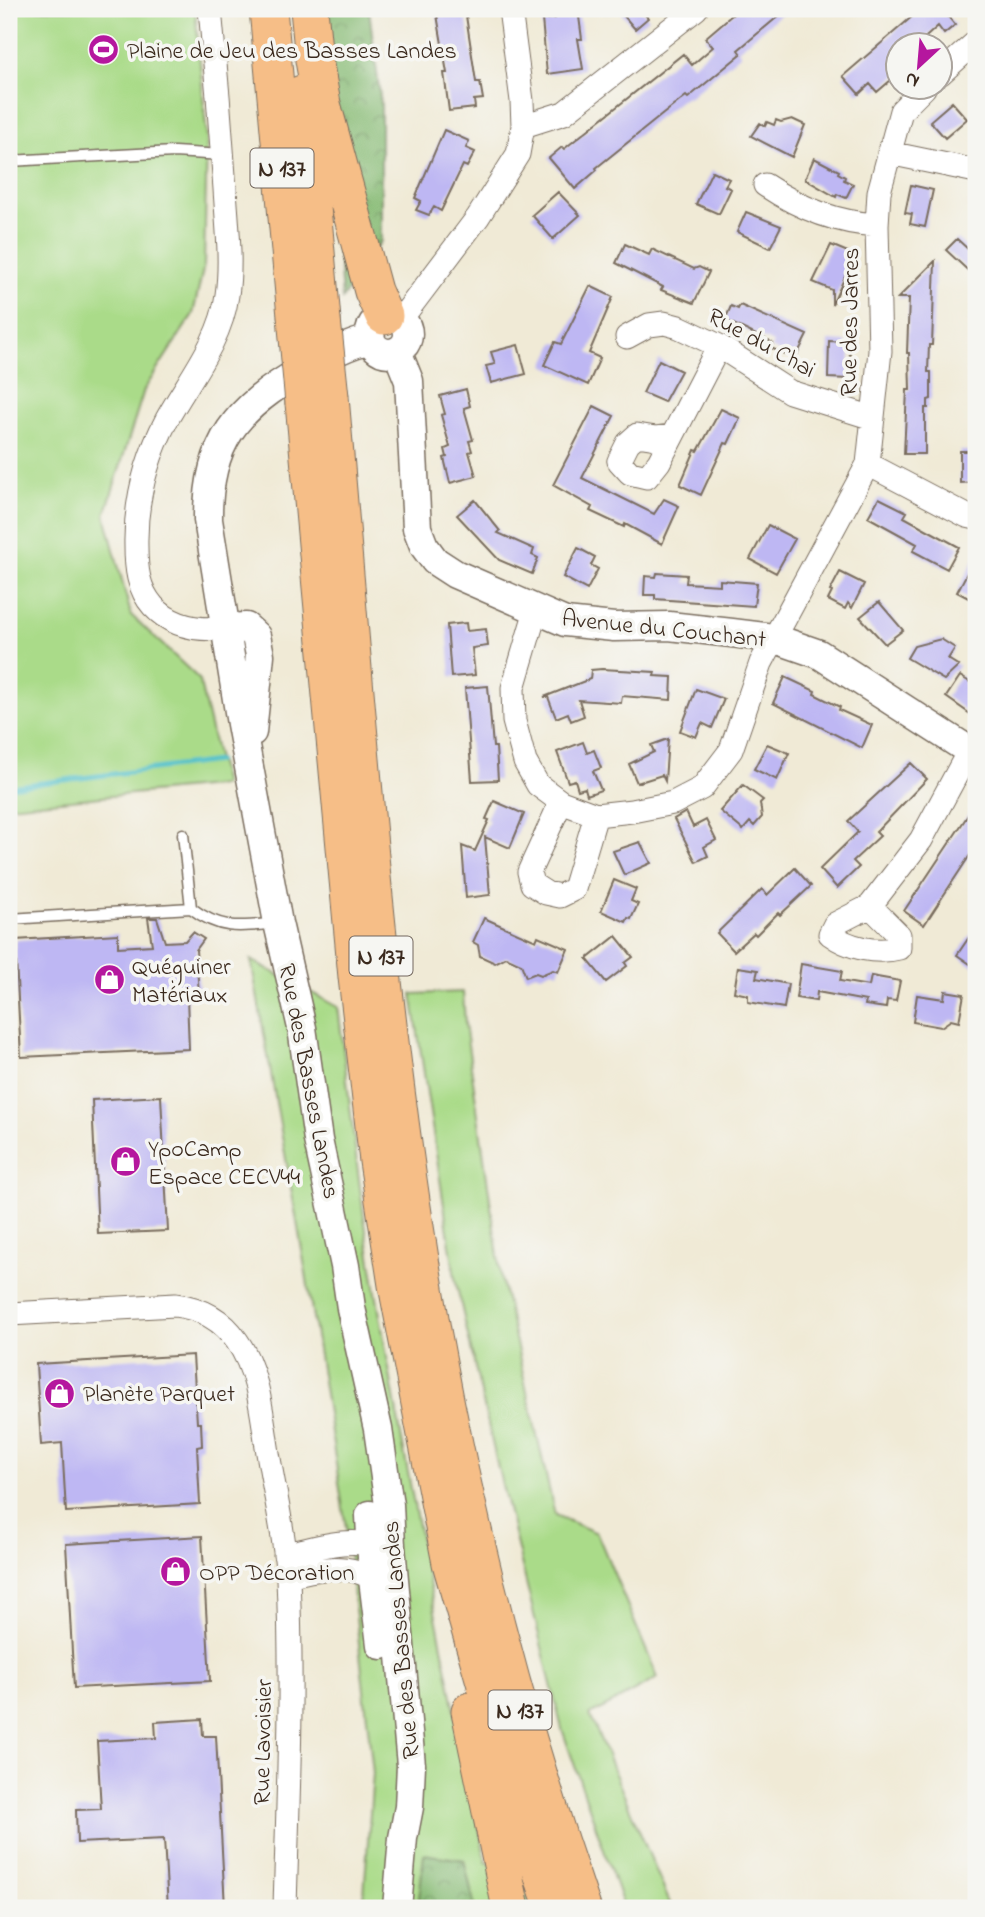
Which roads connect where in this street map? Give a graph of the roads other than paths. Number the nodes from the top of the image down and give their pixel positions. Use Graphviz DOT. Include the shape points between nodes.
graph roads {
  1 [pos="211,9"];
  2 [pos="268,9"];
  3 [pos="295,9"];
  4 [pos="309,9"];
  5 [pos="510,9"];
  6 [pos="696,9"];
  7 [pos="976,43"];
  8 [pos="954,62"];
  9 [pos="910,102"];
  10 [pos="523,125"];
  11 [pos="890,153"];
  12 [pos="223,155"];
  13 [pos="9,161"];
  14 [pos="976,172"];
  15 [pos="765,185"];
  16 [pos="877,225"];
  17 [pos="309,324"];
  18 [pos="385,325"];
  19 [pos="627,337"];
  20 [pos="719,346"];
  21 [pos="317,400"];
  22 [pos="873,418"];
  23 [pos="672,436"];
  24 [pos="868,464"];
  25 [pos="976,518"];
  26 [pos="536,610"];
  27 [pos="226,628"];
  28 [pos="773,638"];
  29 [pos="972,753"];
  30 [pos="561,802"];
  31 [pos="596,815"];
  32 [pos="183,834"];
  33 [pos="870,905"];
  34 [pos="191,908"];
  35 [pos="9,919"];
  36 [pos="278,923"];
  37 [pos="9,1314"];
  38 [pos="359,1341"];
  39 [pos="371,1544"];
  40 [pos="451,1563"];
  41 [pos="286,1566"];
  42 [pos="373,1579"];
  43 [pos="397,1618"];
  44 [pos="403,1838"];
  45 [pos="285,1908"];
  46 [pos="397,1908"];
  47 [pos="511,1908"];
  48 [pos="575,1908"];
  1 -- 12 [label="street"];
  2 -- 17 [label="highway, N 137"];
  3 -- 17 [label="highway, N 137"];
  4 -- 18 [label="highway" via="322,104"];
  5 -- 10 [label="street"];
  6 -- 10 [label="street" via="564,113"];
  7 -- 8 [label="street"];
  9 -- 11 [label="street, Rue des Jarres" via="901,111"];
  10 -- 18 [label="street" via="518,155 478,217"];
  11 -- 14 [label="street"];
  11 -- 16 [label="street, Rue des Jarres" via="879,192"];
  12 -- 13 [label="lane" via="174,152"];
  12 -- 27 [label="street" via="230,274 226,300 219,328 154,447 141,485 135,542 140,584 160,614 181,626"];
  15 -- 16 [label="street" via="816,212"];
  16 -- 22 [label="street, Rue des Jarres" via="880,351"];
  17 -- 21 [label="highway, N 137, bridge"];
  18 -- 26 [label="street, Avenue du Couchant" via="374,345 384,352 397,351 409,381 417,528 424,546 435,561 455,574"];
  18 -- 27 [label="street" via="269,390 225,436 210,476 208,520"];
  19 -- 20 [label="street, Rue du Chai" via="664,323"];
  20 -- 22 [label="street, Rue du Chai" via="790,392"];
  20 -- 23 [label="street"];
  21 -- 40 [label="highway, N 137" via="349,905 378,1161"];
  21 -- 48 [label="highway, N 137" via="402,1139 426,1295 494,1614"];
  22 -- 24 [label="street, Rue des Jarres"];
  24 -- 25 [label="street"];
  24 -- 28 [label="street, Rue des Jarres"];
  26 -- 28 [label="street, Avenue du Couchant" via="565,622 669,626"];
  26 -- 30 [label="street" via="513,688 513,722 525,762 538,785"];
  27 -- 36 [label="street, Rue des Basses Landes" via="246,627 256,635 260,654 249,764"];
  28 -- 29 [label="street, Avenue du Couchant" via="819,654"];
  28 -- 31 [label="street, Rue des Jarres" via="731,750 702,788 673,803"];
  29 -- 33 [label="street" via="921,840"];
  30 -- 31 [label="street"];
  30 -- 31 [label="street" via="529,872 532,884 546,893 560,896 574,889"];
  32 -- 34 [label="lane"];
  34 -- 35 [label="lane"];
  34 -- 36 [label="lane" via="210,921 236,928"];
  36 -- 38 [label="street, Rue des Basses Landes" via="302,1028 318,1140"];
  37 -- 41 [label="street, Rue Lavoisier" via="175,1305 193,1307 227,1328 239,1342 258,1398"];
  38 -- 39 [label="street"];
  38 -- 43 [label="street, Rue des Basses Landes" via="387,1492"];
  39 -- 41 [label="street" via="352,1542"];
  39 -- 42 [label="street"];
  39 -- 43 [label="street" via="378,1548"];
  40 -- 47 [label="highway" via="445,1591"];
  40 -- 48 [label="highway, N 137" via="526,1823"];
  41 -- 42 [label="street" via="356,1572"];
  41 -- 45 [label="street, Rue Lavoisier" via="290,1671"];
  42 -- 44 [label="street"];
  43 -- 44 [label="street, Rue des Basses Landes" via="411,1765"];
  44 -- 46 [label="street, Rue des Basses Landes"];
}
